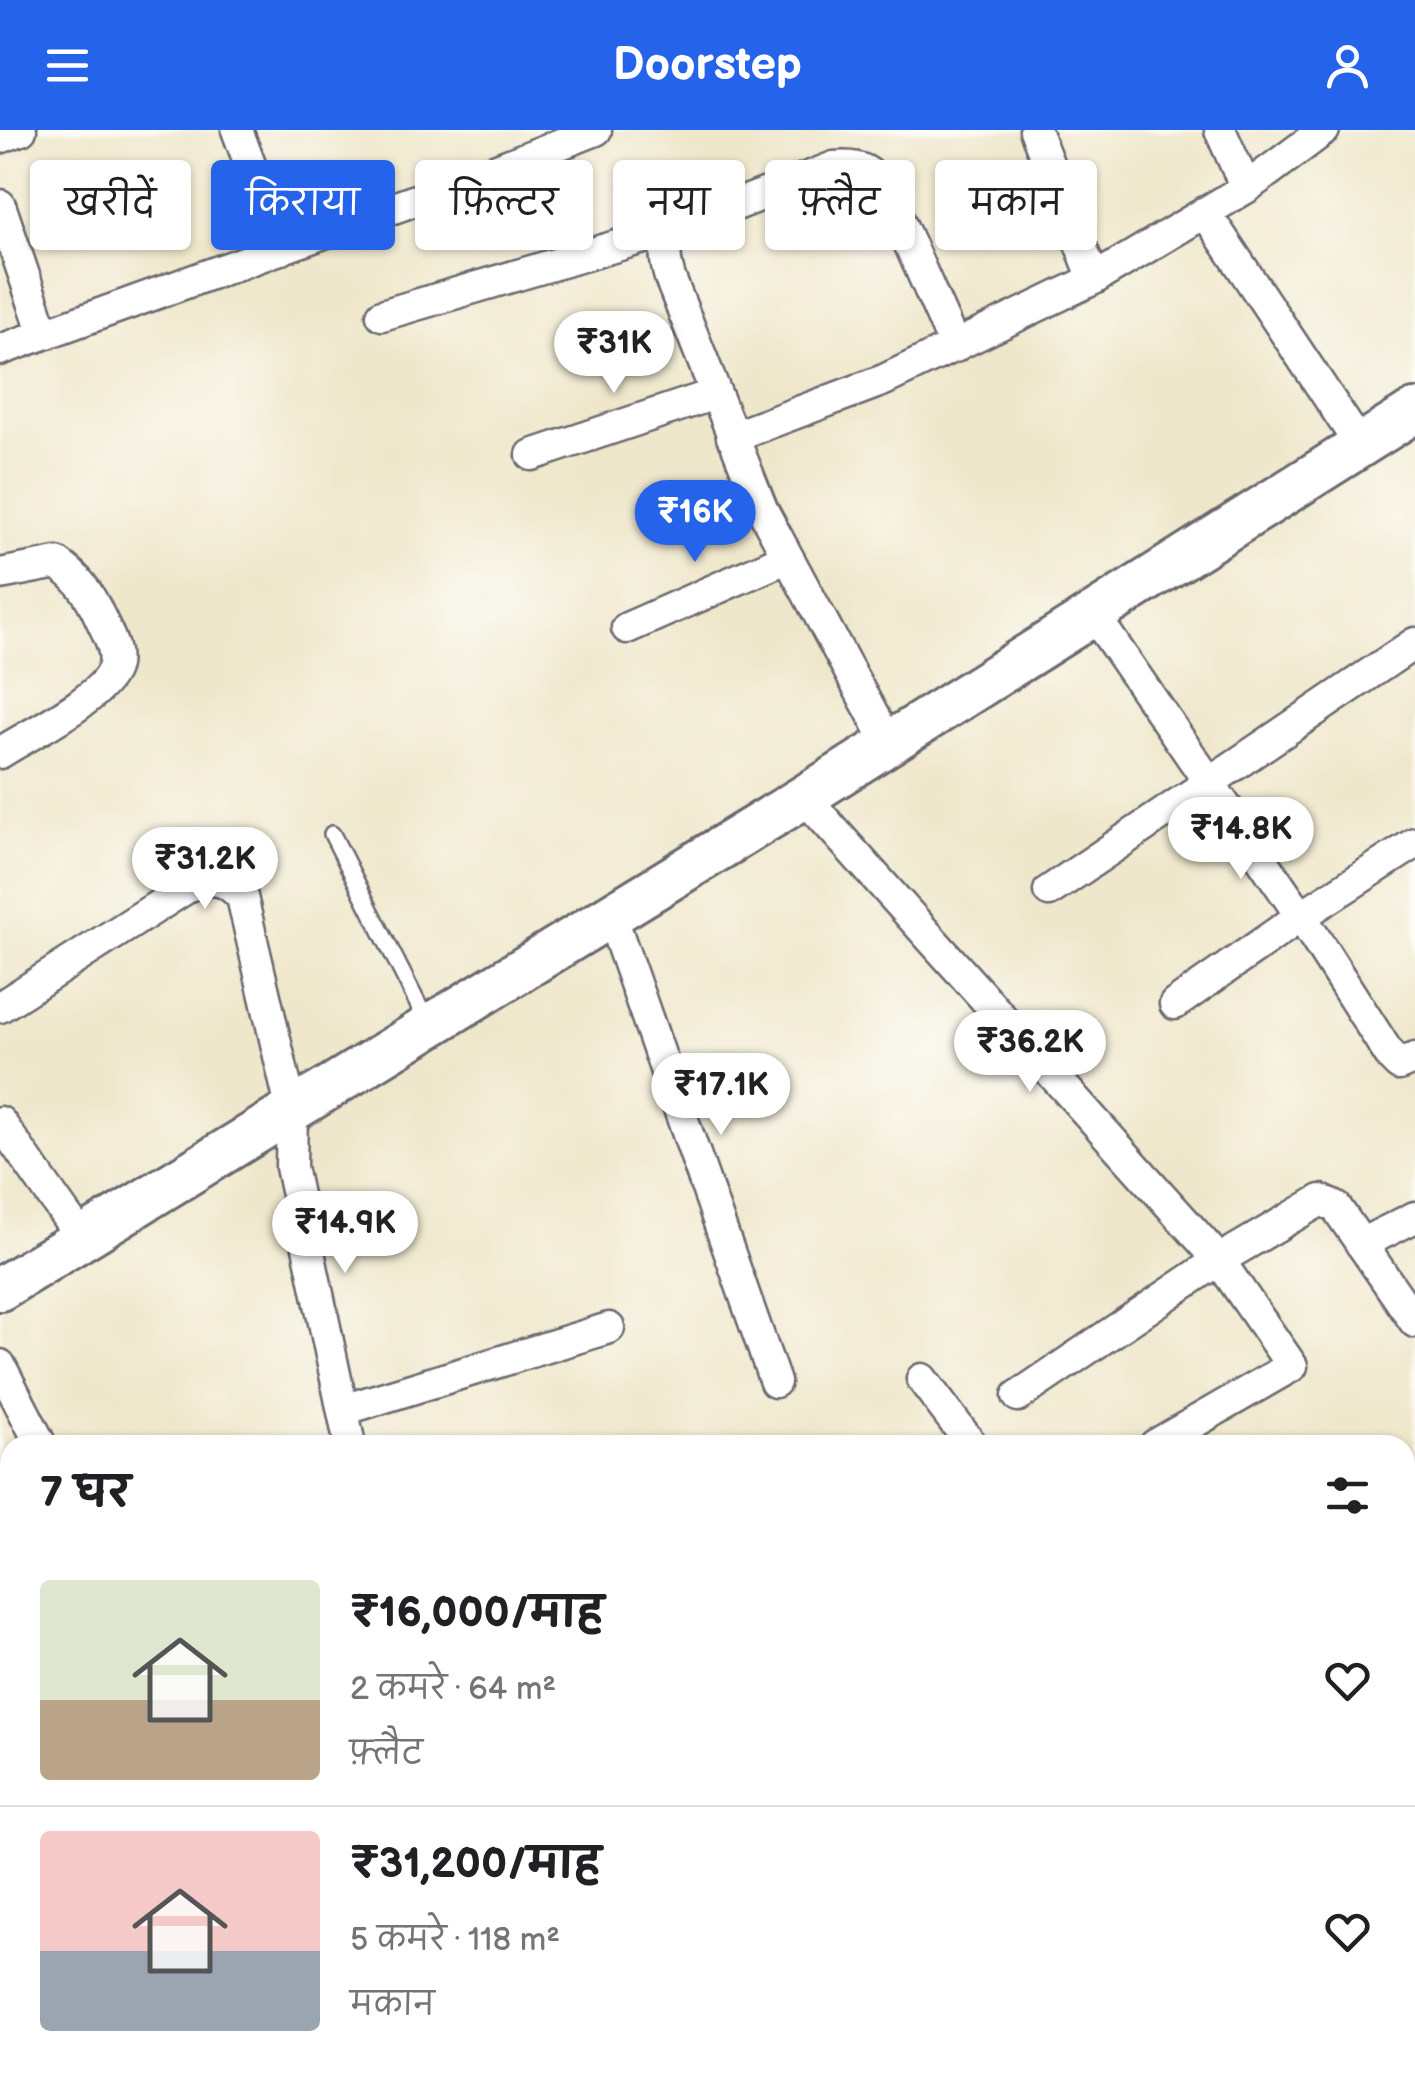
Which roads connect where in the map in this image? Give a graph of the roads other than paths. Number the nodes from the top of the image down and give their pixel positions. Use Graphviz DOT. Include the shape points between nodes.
graph roads {
  1 [pos="21,130"];
  2 [pos="238,130"];
  3 [pos="596,130"];
  4 [pos="1035,130"];
  5 [pos="1220,130"];
  6 [pos="1324,130"];
  7 [pos="0,138"];
  8 [pos="548,138"];
  9 [pos="249,160"];
  10 [pos="1246,188"];
  11 [pos="395,202"];
  12 [pos="745,202"];
  13 [pos="0,205"];
  14 [pos="1205,212"];
  15 [pos="613,247"];
  16 [pos="279,250"];
  17 [pos="665,250"];
  18 [pos="1094,279"];
  19 [pos="382,314"];
  20 [pos="44,334"];
  21 [pos="956,347"];
  22 [pos="0,350"];
  23 [pos="715,394"];
  24 [pos="1415,411"];
  25 [pos="732,437"];
  26 [pos="1360,445"];
  27 [pos="532,455"];
  28 [pos="786,558"];
  29 [pos="0,574"];
  30 [pos="1094,614"];
  31 [pos="627,628"];
  32 [pos="1415,643"];
  33 [pos="887,741"];
  34 [pos="0,752"];
  35 [pos="1210,785"];
  36 [pos="804,796"];
  37 [pos="332,834"];
  38 [pos="1415,843"];
  39 [pos="1049,891"];
  40 [pos="611,915"];
  41 [pos="1301,916"];
  42 [pos="1175,1004"];
  43 [pos="0,1007"];
  44 [pos="430,1027"];
  45 [pos="1415,1058"];
  46 [pos="292,1112"];
  47 [pos="0,1122"];
  48 [pos="1415,1217"];
  49 [pos="81,1237"];
  50 [pos="1361,1244"];
  51 [pos="1219,1260"];
  52 [pos="0,1289"];
  53 [pos="1415,1322"];
  54 [pos="609,1328"];
  55 [pos="0,1365"];
  56 [pos="922,1379"];
  57 [pos="775,1382"];
  58 [pos="1018,1396"];
  59 [pos="343,1410"];
  60 [pos="36,1435"];
  61 [pos="348,1435"];
  62 [pos="964,1435"];
  63 [pos="1172,1435"];
  1 -- 7 [label="street"];
  2 -- 9 [label="street"];
  3 -- 8 [label="street"];
  4 -- 18 [label="street"];
  5 -- 10 [label="street"];
  6 -- 10 [label="street"];
  8 -- 11 [label="street"];
  10 -- 14 [label="street"];
  12 -- 21 [label="street" via="834,168 856,164 873,173"];
  13 -- 20 [label="street"];
  14 -- 18 [label="street"];
  14 -- 26 [label="street"];
  15 -- 19 [label="street"];
  16 -- 20 [label="street"];
  17 -- 23 [label="street"];
  18 -- 21 [label="street"];
  20 -- 22 [label="street"];
  21 -- 25 [label="street"];
  23 -- 25 [label="street"];
  23 -- 27 [label="street"];
  24 -- 26 [label="street"];
  25 -- 28 [label="street"];
  26 -- 30 [label="street"];
  28 -- 31 [label="street"];
  28 -- 33 [label="street"];
  29 -- 34 [label="street" via="56,564 76,575 114,646 114,666 104,683"];
  30 -- 33 [label="street"];
  30 -- 35 [label="street"];
  32 -- 35 [label="street"];
  33 -- 36 [label="street"];
  35 -- 39 [label="street"];
  35 -- 41 [label="street"];
  36 -- 40 [label="street"];
  36 -- 51 [label="street"];
  37 -- 44 [label="lane"];
  38 -- 41 [label="street"];
  40 -- 44 [label="street"];
  40 -- 57 [label="street"];
  41 -- 42 [label="street"];
  41 -- 45 [label="street" via="1391,1057 1399,1066"];
  43 -- 46 [label="street" via="194,883 229,883 242,897"];
  44 -- 46 [label="street"];
  46 -- 49 [label="street"];
  46 -- 59 [label="street" via="292,1167"];
  47 -- 49 [label="street"];
  48 -- 50 [label="street"];
  49 -- 52 [label="street"];
  50 -- 51 [label="street" via="1336,1207 1322,1200"];
  50 -- 53 [label="street"];
  51 -- 58 [label="street"];
  51 -- 63 [label="street" via="1292,1366"];
  54 -- 59 [label="street"];
  55 -- 60 [label="street"];
  56 -- 62 [label="street"];
  59 -- 61 [label="street"];
}
